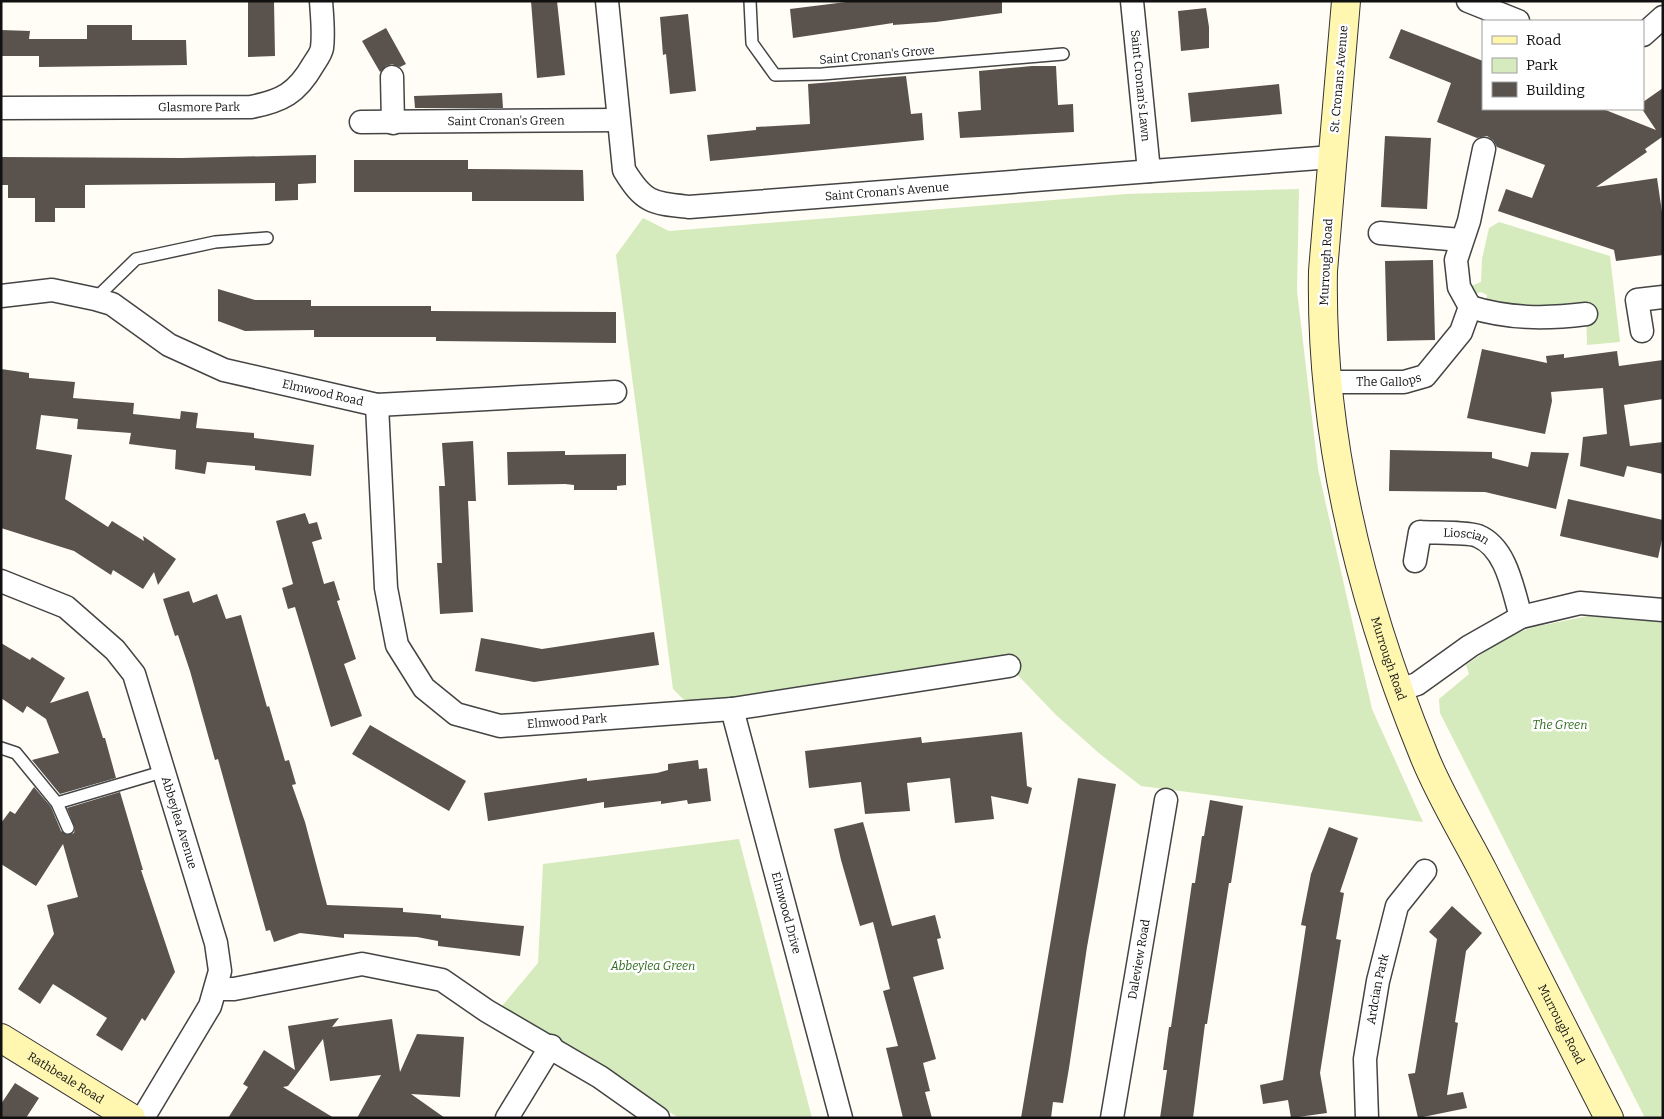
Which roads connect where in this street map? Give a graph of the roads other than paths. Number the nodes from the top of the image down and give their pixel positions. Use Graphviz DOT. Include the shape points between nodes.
graph roads {
  1 [pos="322,1"];
  2 [pos="607,1"];
  3 [pos="750,1"];
  4 [pos="1132,1"];
  5 [pos="1346,1"];
  6 [pos="1468,1"];
  7 [pos="1663,17"];
  8 [pos="1516,20"];
  9 [pos="1644,35"];
  10 [pos="1063,54"];
  11 [pos="392,77"];
  12 [pos="1,108"];
  13 [pos="618,120"];
  14 [pos="361,122"];
  15 [pos="393,123"];
  16 [pos="1484,149"];
  17 [pos="1332,157"];
  18 [pos="1149,171"];
  19 [pos="1380,233"];
  20 [pos="267,238"];
  21 [pos="1461,240"];
  22 [pos="1,296"];
  23 [pos="1663,297"];
  24 [pos="95,299"];
  25 [pos="1470,307"];
  26 [pos="1586,314"];
  27 [pos="1642,331"];
  28 [pos="1328,382"];
  29 [pos="615,392"];
  30 [pos="377,405"];
  31 [pos="1415,561"];
  32 [pos="1,581"];
  33 [pos="1663,610"];
  34 [pos="1521,617"];
  35 [pos="1009,666"];
  36 [pos="1399,690"];
  37 [pos="732,709"];
  38 [pos="1,748"];
  39 [pos="165,771"];
  40 [pos="1166,800"];
  41 [pos="58,803"];
  42 [pos="68,828"];
  43 [pos="1425,871"];
  44 [pos="216,989"];
  45 [pos="1,1038"];
  46 [pos="551,1046"];
  47 [pos="131,1118"];
  48 [pos="143,1118"];
  49 [pos="506,1118"];
  50 [pos="658,1118"];
  51 [pos="840,1118"];
  52 [pos="1112,1118"];
  53 [pos="1367,1118"];
  54 [pos="1610,1118"];
  1 -- 12 [label="street, Glasmore Park" via="322,50 296,89 267,104 251,107"];
  2 -- 13 [label="street, Saint Cronan's Avenue"];
  3 -- 10 [label="lane, Saint Cronan's Grove" via="752,43 775,75"];
  4 -- 18 [label="street, Saint Cronan's Lawn"];
  5 -- 17 [label="street, St. Cronans Avenue"];
  6 -- 8 [label="street"];
  7 -- 9 [label="street"];
  11 -- 15 [label="street"];
  13 -- 15 [label="street, Saint Cronan's Green"];
  13 -- 18 [label="street, Saint Cronan's Avenue" via="624,170 637,191 656,203 689,207"];
  14 -- 15 [label="street, Saint Cronan's Green"];
  16 -- 21 [label="street" via="1469,221"];
  17 -- 18 [label="street, Saint Cronan's Avenue"];
  17 -- 28 [label="street, Murrough Road" via="1323,301"];
  19 -- 21 [label="street"];
  20 -- 24 [label="lane" via="215,242 136,259"];
  21 -- 25 [label="street" via="1456,260 1459,288"];
  22 -- 24 [label="street, Elmwood Road" via="52,290"];
  23 -- 27 [label="street" via="1637,300"];
  24 -- 30 [label="street, Elmwood Road" via="112,304 168,345 224,370"];
  25 -- 26 [label="street" via="1516,316 1550,318"];
  25 -- 28 [label="street, The Gallops" via="1461,332 1424,376 1404,382"];
  28 -- 36 [label="street, Murrough Road" via="1330,415 1346,511"];
  29 -- 30 [label="street, Elmwood Road"];
  30 -- 37 [label="street, Elmwood Park" via="386,588 397,645 424,688 456,714 500,726"];
  31 -- 34 [label="street, Lioscian" via="1420,532 1478,536 1495,549 1507,570"];
  32 -- 39 [label="street, Abbeylea Avenue" via="66,607 115,650 134,674"];
  33 -- 34 [label="street" via="1580,603"];
  34 -- 36 [label="street" via="1470,646 1417,684"];
  35 -- 37 [label="street, Elmwood Park"];
  36 -- 54 [label="street, Murrough Road" via="1424,756"];
  37 -- 51 [label="street, Elmwood Drive"];
  38 -- 41 [label="lane" via="16,753"];
  39 -- 41 [label="lane"];
  39 -- 44 [label="street, Abbeylea Avenue" via="216,943 220,971"];
  40 -- 52 [label="street, Daleview Road"];
  41 -- 42 [label="lane"];
  43 -- 53 [label="street, Ardcian Park" via="1397,906 1378,981 1365,1059"];
  44 -- 46 [label="street" via="234,989 362,964 442,980 487,1011"];
  44 -- 48 [label="street, Abbeylea Avenue" via="210,1006"];
  45 -- 47 [label="street, Rathbeale Road"];
  46 -- 49 [label="street"];
  46 -- 50 [label="street"];
}
